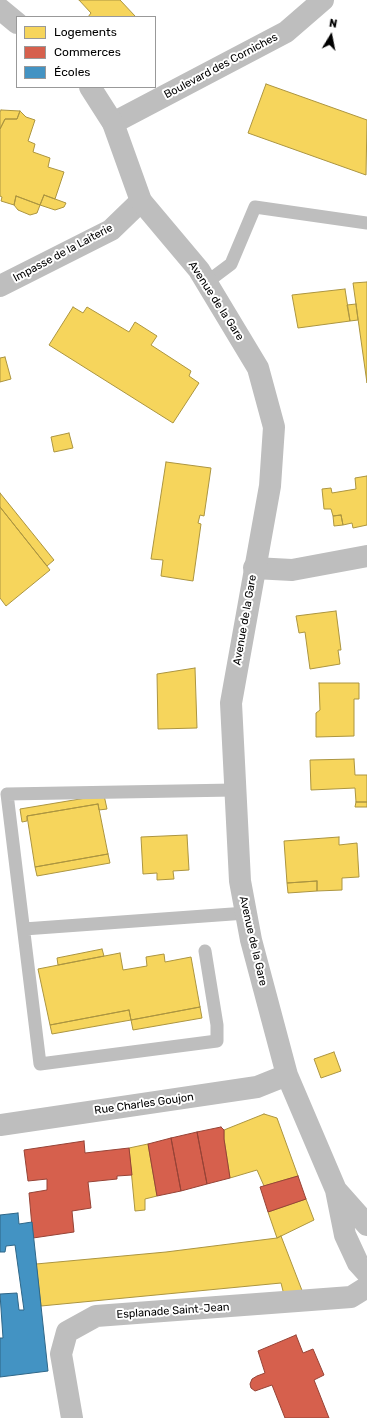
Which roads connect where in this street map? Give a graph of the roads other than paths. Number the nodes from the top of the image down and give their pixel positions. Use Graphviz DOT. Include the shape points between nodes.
graph roads {
  1 [pos="323,0"];
  2 [pos="0,9"];
  3 [pos="16,22"];
  4 [pos="91,88"];
  5 [pos="113,123"];
  6 [pos="141,201"];
  7 [pos="367,223"];
  8 [pos="207,282"];
  9 [pos="0,286"];
  10 [pos="367,556"];
  11 [pos="254,568"];
  12 [pos="234,790"];
  13 [pos="246,913"];
  14 [pos="24,929"];
  15 [pos="205,951"];
  16 [pos="287,1075"];
  17 [pos="0,1125"];
  18 [pos="336,1190"];
  19 [pos="367,1225"];
  20 [pos="367,1273"];
  21 [pos="367,1287"];
  22 [pos="72,1418"];
  1 -- 5 [label="street, Boulevard des Corniches" via="286,32"];
  2 -- 3 [label="street"];
  4 -- 5 [label="street, Avenue de la Gare"];
  5 -- 6 [label="street, Avenue de la Gare"];
  6 -- 8 [label="street, Avenue de la Gare"];
  6 -- 9 [label="street, Impasse de la Laiterie" via="111,230"];
  7 -- 8 [label="lane" via="255,207 231,264"];
  8 -- 11 [label="street, Avenue de la Gare" via="258,368 274,427 270,486"];
  10 -- 11 [label="street" via="292,570"];
  11 -- 12 [label="street, Avenue de la Gare" via="231,703"];
  12 -- 13 [label="street, Avenue de la Gare" via="240,881"];
  12 -- 14 [label="lane" via="7,794"];
  13 -- 14 [label="lane"];
  13 -- 16 [label="street, Avenue de la Gare"];
  14 -- 15 [label="lane" via="40,1064 217,1041 217,1025"];
  16 -- 17 [label="street, Rue Charles Goujon" via="257,1087"];
  16 -- 18 [label="street, Avenue de la Gare"];
  18 -- 19 [label="street, Avenue de la Gare"];
  18 -- 20 [label="street, Avenue de la Gare" via="345,1235 358,1263"];
  21 -- 22 [label="street, Esplanade Saint-Jean" via="351,1297 96,1316 67,1332 61,1354"];
}
